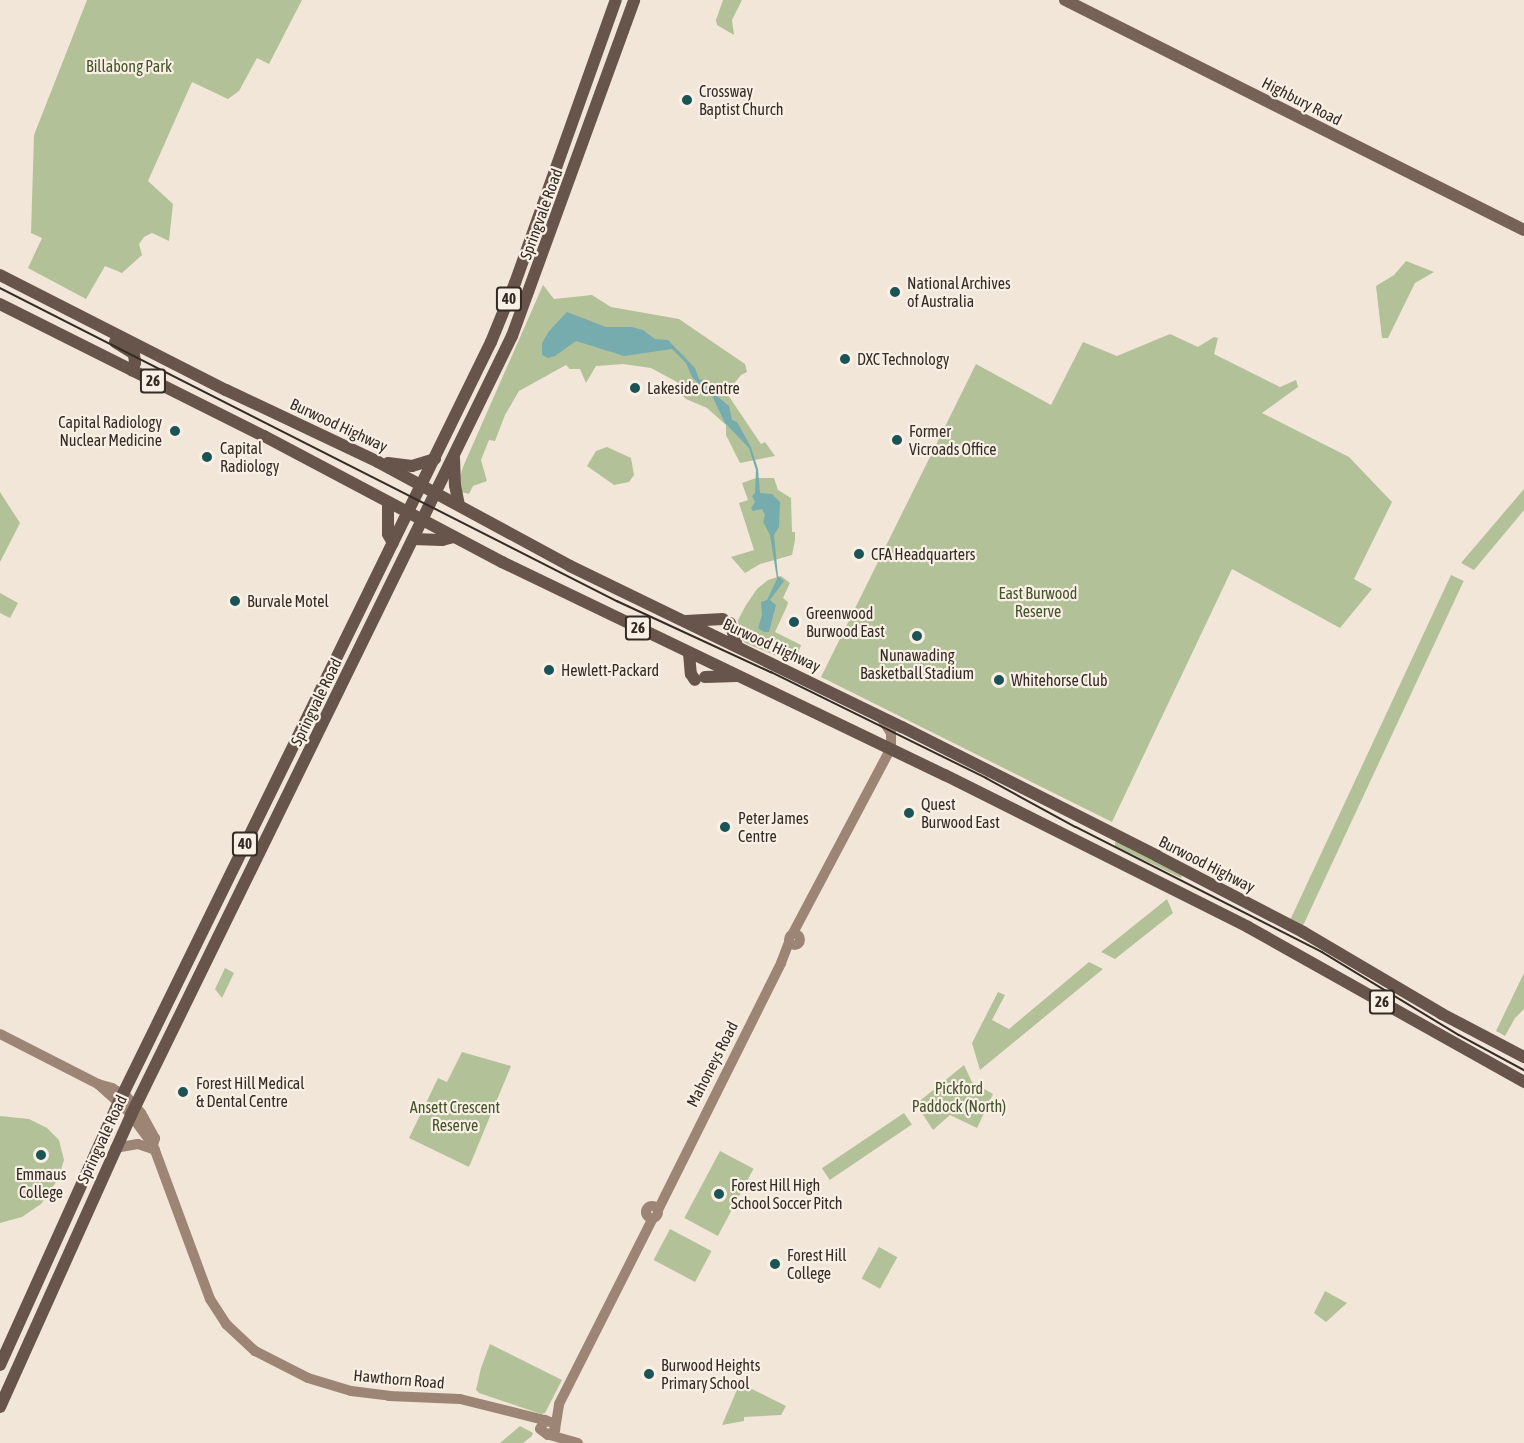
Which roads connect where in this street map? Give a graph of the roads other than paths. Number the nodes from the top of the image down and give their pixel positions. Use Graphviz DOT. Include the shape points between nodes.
graph roads {
  1 [pos="616,0"];
  2 [pos="634,0"];
  3 [pos="1065,0"];
  4 [pos="1524,230"];
  5 [pos="0,275"];
  6 [pos="0,304"];
  7 [pos="99,325"];
  8 [pos="512,336"];
  9 [pos="491,342"];
  10 [pos="132,370"];
  11 [pos="454,456"];
  12 [pos="435,459"];
  13 [pos="378,462"];
  14 [pos="422,485"];
  15 [pos="436,493"];
  16 [pos="388,503"];
  17 [pos="459,505"];
  18 [pos="408,513"];
  19 [pos="422,521"];
  20 [pos="453,537"];
  21 [pos="413,539"];
  22 [pos="393,543"];
  23 [pos="681,621"];
  24 [pos="737,646"];
  25 [pos="689,653"];
  26 [pos="741,676"];
  27 [pos="880,716"];
  28 [pos="885,746"];
  29 [pos="1103,829"];
  30 [pos="1108,857"];
  31 [pos="0,1034"];
  32 [pos="1504,1047"];
  33 [pos="1524,1057"];
  34 [pos="1524,1066"];
  35 [pos="1524,1082"];
  36 [pos="121,1098"];
  37 [pos="133,1110"];
  38 [pos="115,1148"];
  39 [pos="154,1148"];
  40 [pos="0,1365"];
  41 [pos="0,1407"];
  42 [pos="547,1429"];
  43 [pos="574,1441"];
  44 [pos="537,1443"];
  1 -- 9 [label="highway, Springvale Road / 40"];
  2 -- 8 [label="highway, Springvale Road / 40"];
  3 -- 4 [label="main road, Highbury Road"];
  5 -- 7 [label="highway, Burwood Highway / 26"];
  6 -- 10 [label="highway, 26"];
  7 -- 10 [label="highway" via="102,335 134,354"];
  7 -- 13 [label="highway, Burwood Highway / 26"];
  8 -- 9 [label="highway" via="501,344"];
  8 -- 11 [label="highway, Springvale Road / 40"];
  9 -- 12 [label="highway, Springvale Road / 40"];
  10 -- 16 [label="highway, 26"];
  11 -- 15 [label="highway, Springvale Road / 40"];
  11 -- 17 [label="highway"];
  12 -- 13 [label="highway" via="412,466"];
  12 -- 14 [label="highway, Springvale Road / 40"];
  13 -- 14 [label="highway, Burwood Highway / 26"];
  14 -- 15 [label="highway, Burwood Highway / 26"];
  14 -- 18 [label="highway, Springvale Road / 40"];
  15 -- 17 [label="highway, Burwood Highway / 26"];
  15 -- 19 [label="highway, Springvale Road / 40"];
  16 -- 18 [label="highway, 26"];
  16 -- 22 [label="highway" via="388,534"];
  17 -- 23 [label="highway, Burwood Highway / 26"];
  18 -- 19 [label="highway, 26"];
  18 -- 22 [label="highway, Springvale Road / 40"];
  19 -- 20 [label="highway, 26"];
  19 -- 21 [label="highway, Springvale Road / 40"];
  20 -- 21 [label="highway"];
  20 -- 25 [label="highway, 26"];
  21 -- 37 [label="highway, Springvale Road / 40"];
  22 -- 36 [label="highway, Springvale Road / 40"];
  23 -- 24 [label="highway, Burwood Highway / 26"];
  23 -- 24 [label="highway" via="727,621"];
  24 -- 27 [label="highway, Burwood Highway / 26"];
  25 -- 26 [label="highway, 26"];
  25 -- 26 [label="highway" via="700,678"];
  26 -- 28 [label="highway, 26"];
  27 -- 28 [label="main road" via="891,733"];
  27 -- 29 [label="highway, Burwood Highway / 26"];
  28 -- 30 [label="highway, 26"];
  28 -- 42 [label="main road, Mahoneys Road" via="876,773 794,939 652,1212"];
  29 -- 30 [label="highway" via="1112,842"];
  29 -- 32 [label="highway, Burwood Highway / 26" via="1303,932"];
  30 -- 35 [label="highway, 26" via="1278,943"];
  31 -- 36 [label="main road, Hawthorn Road"];
  32 -- 33 [label="highway, Burwood Highway / 26"];
  32 -- 34 [label="highway"];
  36 -- 37 [label="main road, Hawthorn Road"];
  36 -- 40 [label="highway, Springvale Road / 40"];
  37 -- 38 [label="highway, Springvale Road / 40"];
  37 -- 39 [label="main road, Hawthorn Road" via="152,1131"];
  38 -- 39 [label="main road" via="138,1144"];
  38 -- 41 [label="highway, Springvale Road / 40"];
  39 -- 42 [label="main road, Hawthorn Road" via="210,1299 226,1324 255,1351 296,1373 337,1387 378,1395 460,1399 527,1418"];
  42 -- 43 [label="main road, Hawthorn Road"];
  42 -- 44 [label="main road, Mahoneys Road"];
}
